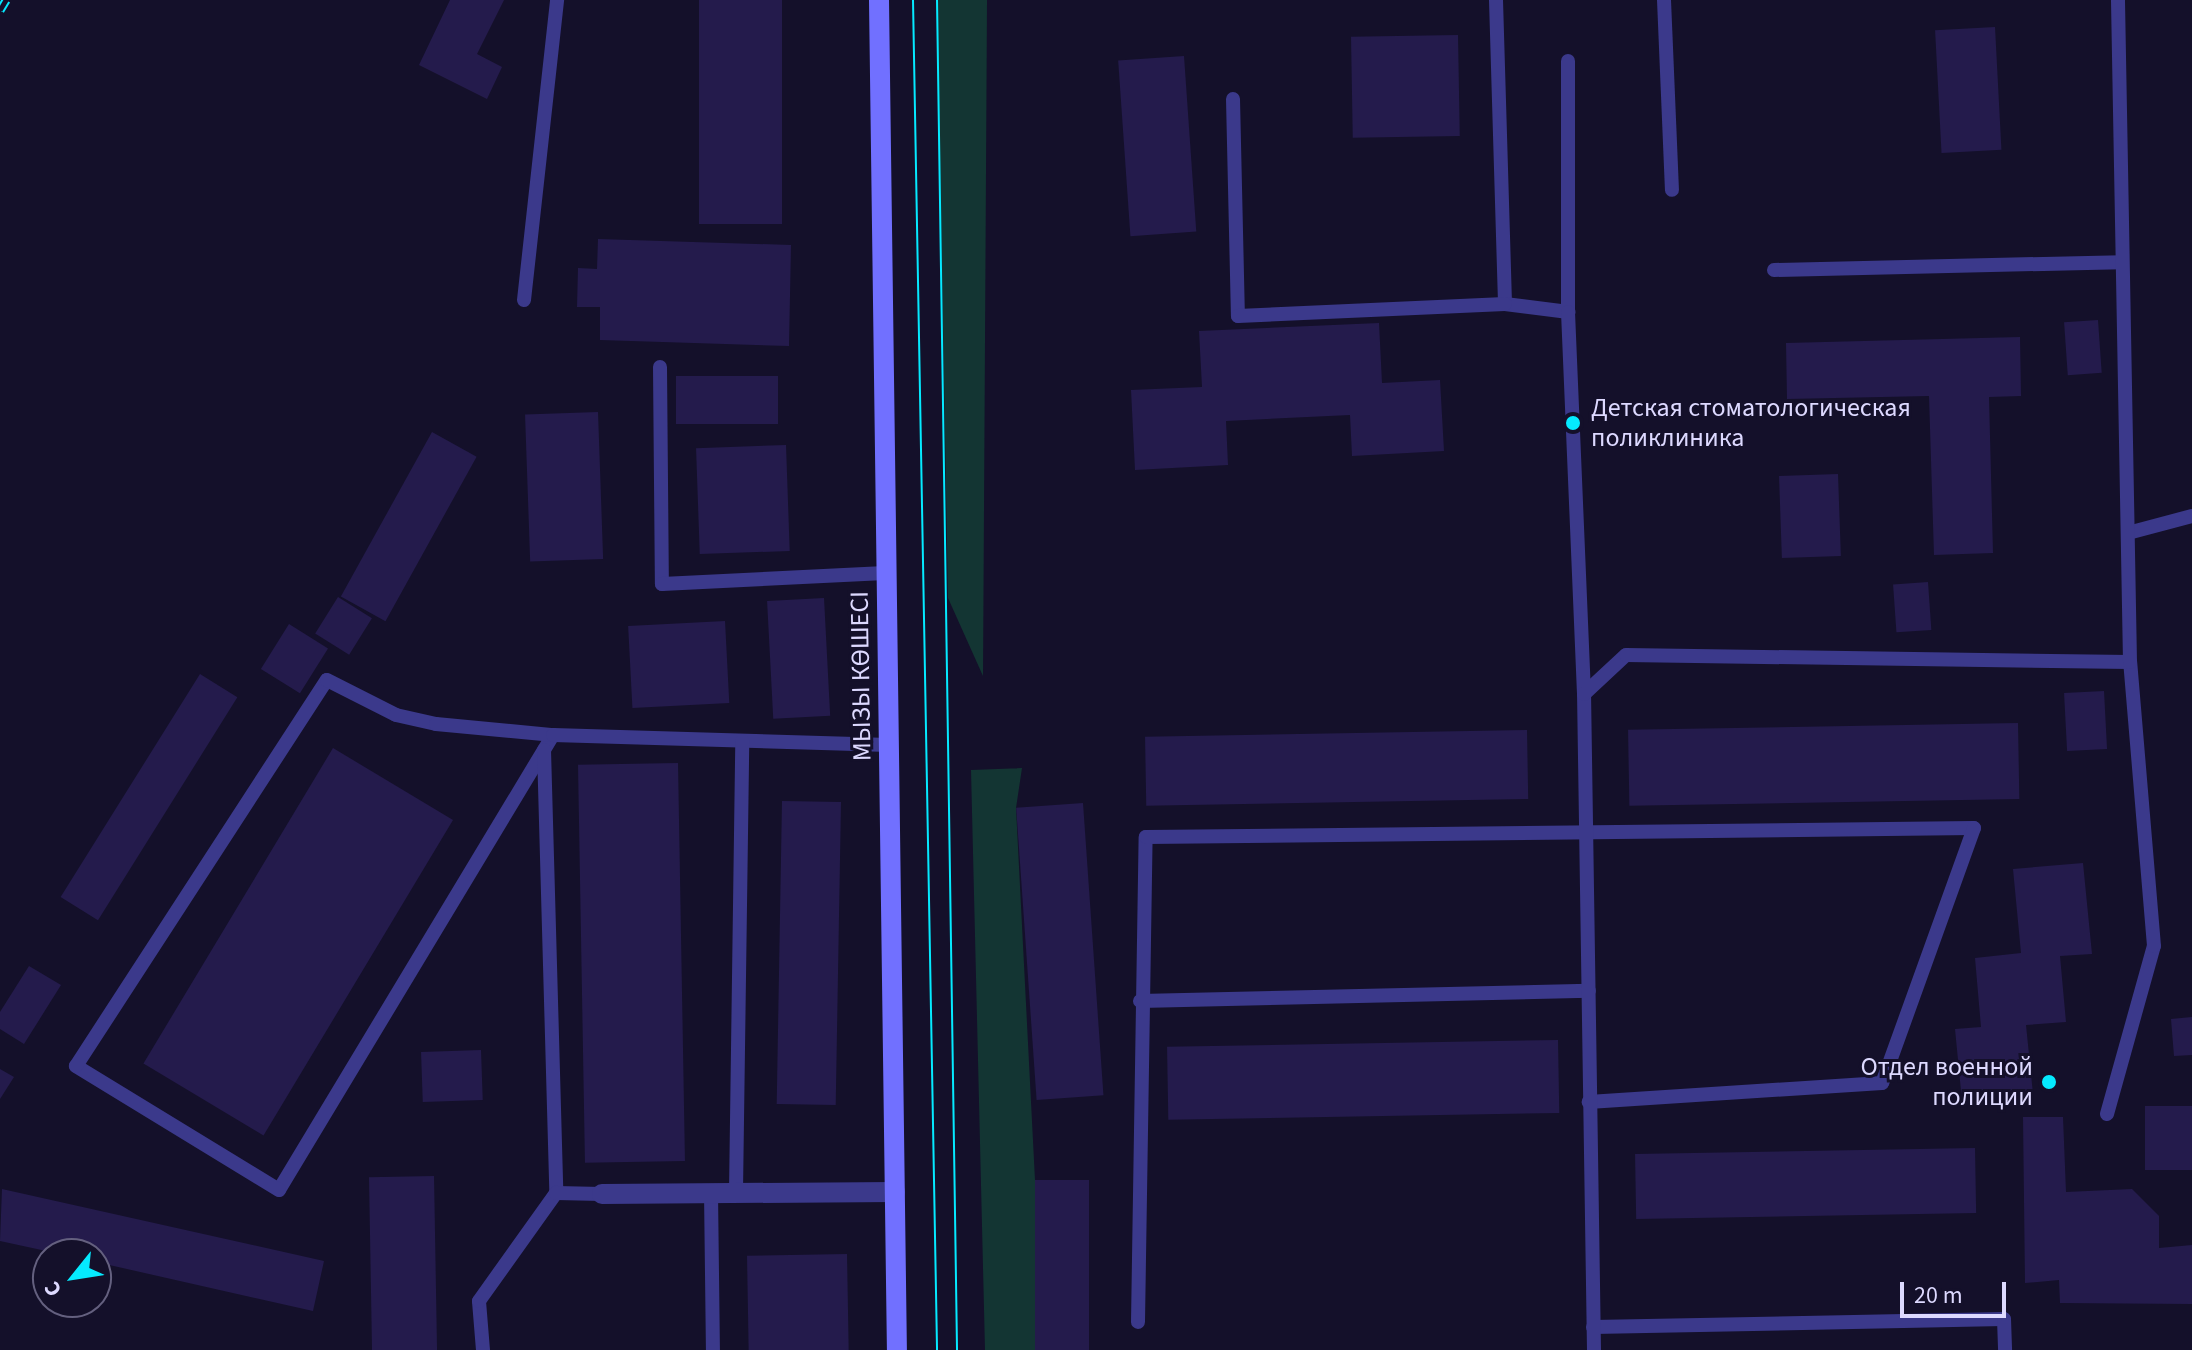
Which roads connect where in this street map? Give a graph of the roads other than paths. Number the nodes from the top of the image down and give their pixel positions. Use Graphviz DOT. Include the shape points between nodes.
graph roads {
  1 [pos="557,0"];
  2 [pos="879,0"];
  3 [pos="1496,0"];
  4 [pos="1664,0"];
  5 [pos="2118,0"];
  6 [pos="1568,61"];
  7 [pos="1233,99"];
  8 [pos="1672,190"];
  9 [pos="2121,262"];
  10 [pos="1774,270"];
  11 [pos="524,300"];
  12 [pos="1505,304"];
  13 [pos="1568,312"];
  14 [pos="660,367"];
  15 [pos="2192,516"];
  16 [pos="2128,533"];
  17 [pos="885,573"];
  18 [pos="2130,662"];
  19 [pos="1584,694"];
  20 [pos="553,735"];
  21 [pos="742,741"];
  22 [pos="889,745"];
  23 [pos="544,750"];
  24 [pos="1586,836"];
  25 [pos="1589,991"];
  26 [pos="1140,1001"];
  27 [pos="1589,1102"];
  28 [pos="2107,1114"];
  29 [pos="711,1192"];
  30 [pos="736,1192"];
  31 [pos="895,1192"];
  32 [pos="556,1193"];
  33 [pos="602,1194"];
  34 [pos="1138,1322"];
  35 [pos="1593,1327"];
  36 [pos="483,1350"];
  37 [pos="713,1350"];
  38 [pos="897,1350"];
  39 [pos="1594,1350"];
  40 [pos="2005,1350"];
  1 -- 11 [label="lane"];
  2 -- 17 [label="main road, МЫЗЫ КӨШЕСІ"];
  3 -- 12 [label="lane"];
  4 -- 8 [label="lane"];
  5 -- 9 [label="lane"];
  6 -- 13 [label="lane"];
  7 -- 12 [label="lane" via="1238,316"];
  9 -- 10 [label="lane"];
  9 -- 16 [label="lane"];
  12 -- 13 [label="lane"];
  13 -- 19 [label="lane"];
  14 -- 17 [label="lane" via="662,584"];
  15 -- 16 [label="lane"];
  16 -- 18 [label="lane"];
  17 -- 22 [label="main road, МЫЗЫ КӨШЕСІ"];
  18 -- 19 [label="lane" via="1626,655"];
  18 -- 28 [label="lane" via="2154,946"];
  19 -- 24 [label="lane"];
  20 -- 21 [label="lane"];
  20 -- 23 [label="lane"];
  20 -- 23 [label="lane" via="396,715 327,680 76,1066 279,1190"];
  21 -- 22 [label="lane"];
  21 -- 30 [label="lane"];
  22 -- 31 [label="main road, МЫЗЫ КӨШЕСІ"];
  23 -- 32 [label="lane"];
  24 -- 25 [label="lane"];
  24 -- 26 [label="lane" via="1146,837"];
  24 -- 27 [label="lane" via="1974,828 1882,1083"];
  25 -- 26 [label="lane"];
  25 -- 27 [label="lane"];
  26 -- 34 [label="lane"];
  27 -- 35 [label="lane"];
  29 -- 30 [label="street"];
  29 -- 33 [label="street"];
  29 -- 37 [label="lane"];
  30 -- 31 [label="street"];
  31 -- 38 [label="main road, МЫЗЫ КӨШЕСІ"];
  32 -- 33 [label="lane"];
  32 -- 36 [label="lane" via="479,1301"];
  35 -- 39 [label="lane"];
  35 -- 40 [label="lane" via="2004,1319"];
}
